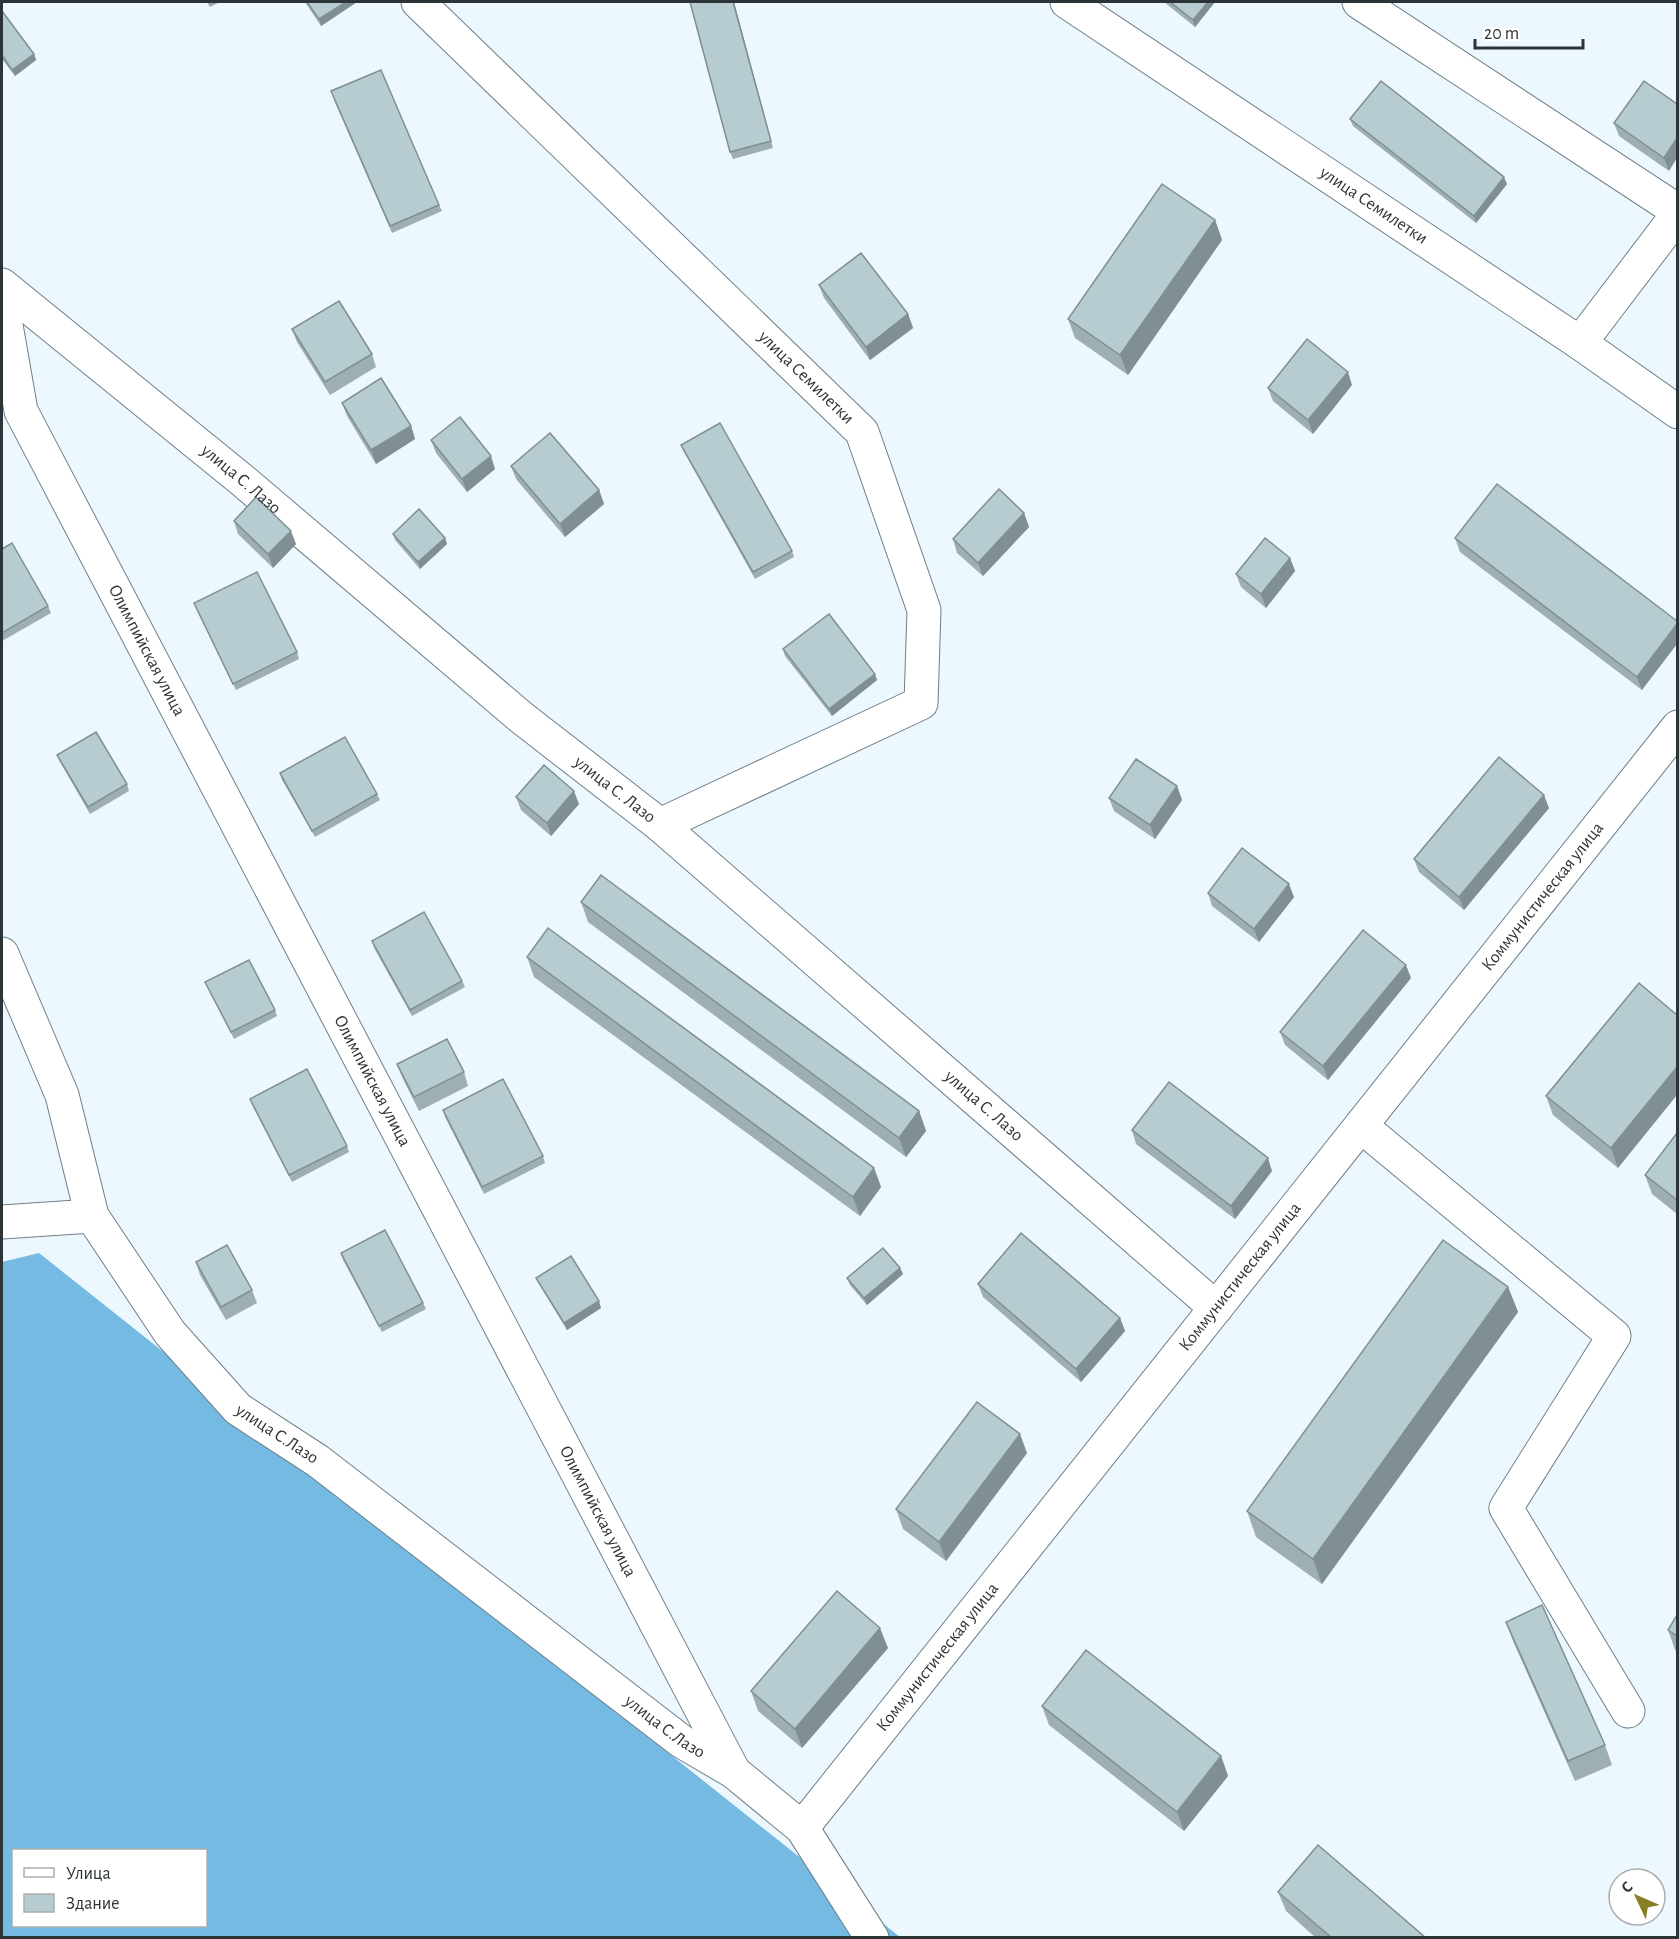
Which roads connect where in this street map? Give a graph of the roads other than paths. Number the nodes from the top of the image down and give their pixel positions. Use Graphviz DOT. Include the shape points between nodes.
graph roads {
  1 [pos="418,2"];
  2 [pos="1067,2"];
  3 [pos="1359,2"];
  4 [pos="1677,212"];
  5 [pos="2,285"];
  6 [pos="2,302"];
  7 [pos="1580,343"];
  8 [pos="1677,412"];
  9 [pos="1677,727"];
  10 [pos="660,825"];
  11 [pos="2,954"];
  12 [pos="1361,1126"];
  13 [pos="92,1216"];
  14 [pos="2,1222"];
  15 [pos="1216,1308"];
  16 [pos="1628,1711"];
  17 [pos="734,1772"];
  18 [pos="802,1828"];
  19 [pos="872,1938"];
  1 -- 10 [label="street, улица Семилетки" via="862,432 924,610 921,703"];
  2 -- 7 [label="street, улица Семилетки"];
  3 -- 4 [label="street"];
  4 -- 7 [label="street"];
  5 -- 10 [label="street, улица С. Лазо" via="243,480 522,718"];
  6 -- 17 [label="street, Олимпийская улица" via="21,411"];
  7 -- 8 [label="street, улица Семилетки"];
  9 -- 12 [label="street, Коммунистическая улица"];
  10 -- 15 [label="street, улица С. Лазо"];
  11 -- 13 [label="street, улица С.Лазо" via="62,1095"];
  12 -- 15 [label="street, Коммунистическая улица"];
  12 -- 16 [label="street" via="1614,1336 1506,1508"];
  13 -- 14 [label="street"];
  13 -- 17 [label="street, улица С.Лазо" via="170,1333 238,1409 318,1461 681,1741"];
  15 -- 18 [label="street, Коммунистическая улица"];
  17 -- 18 [label="street, Олимпийская улица"];
  18 -- 19 [label="street, Олимпийская улица"];
}
